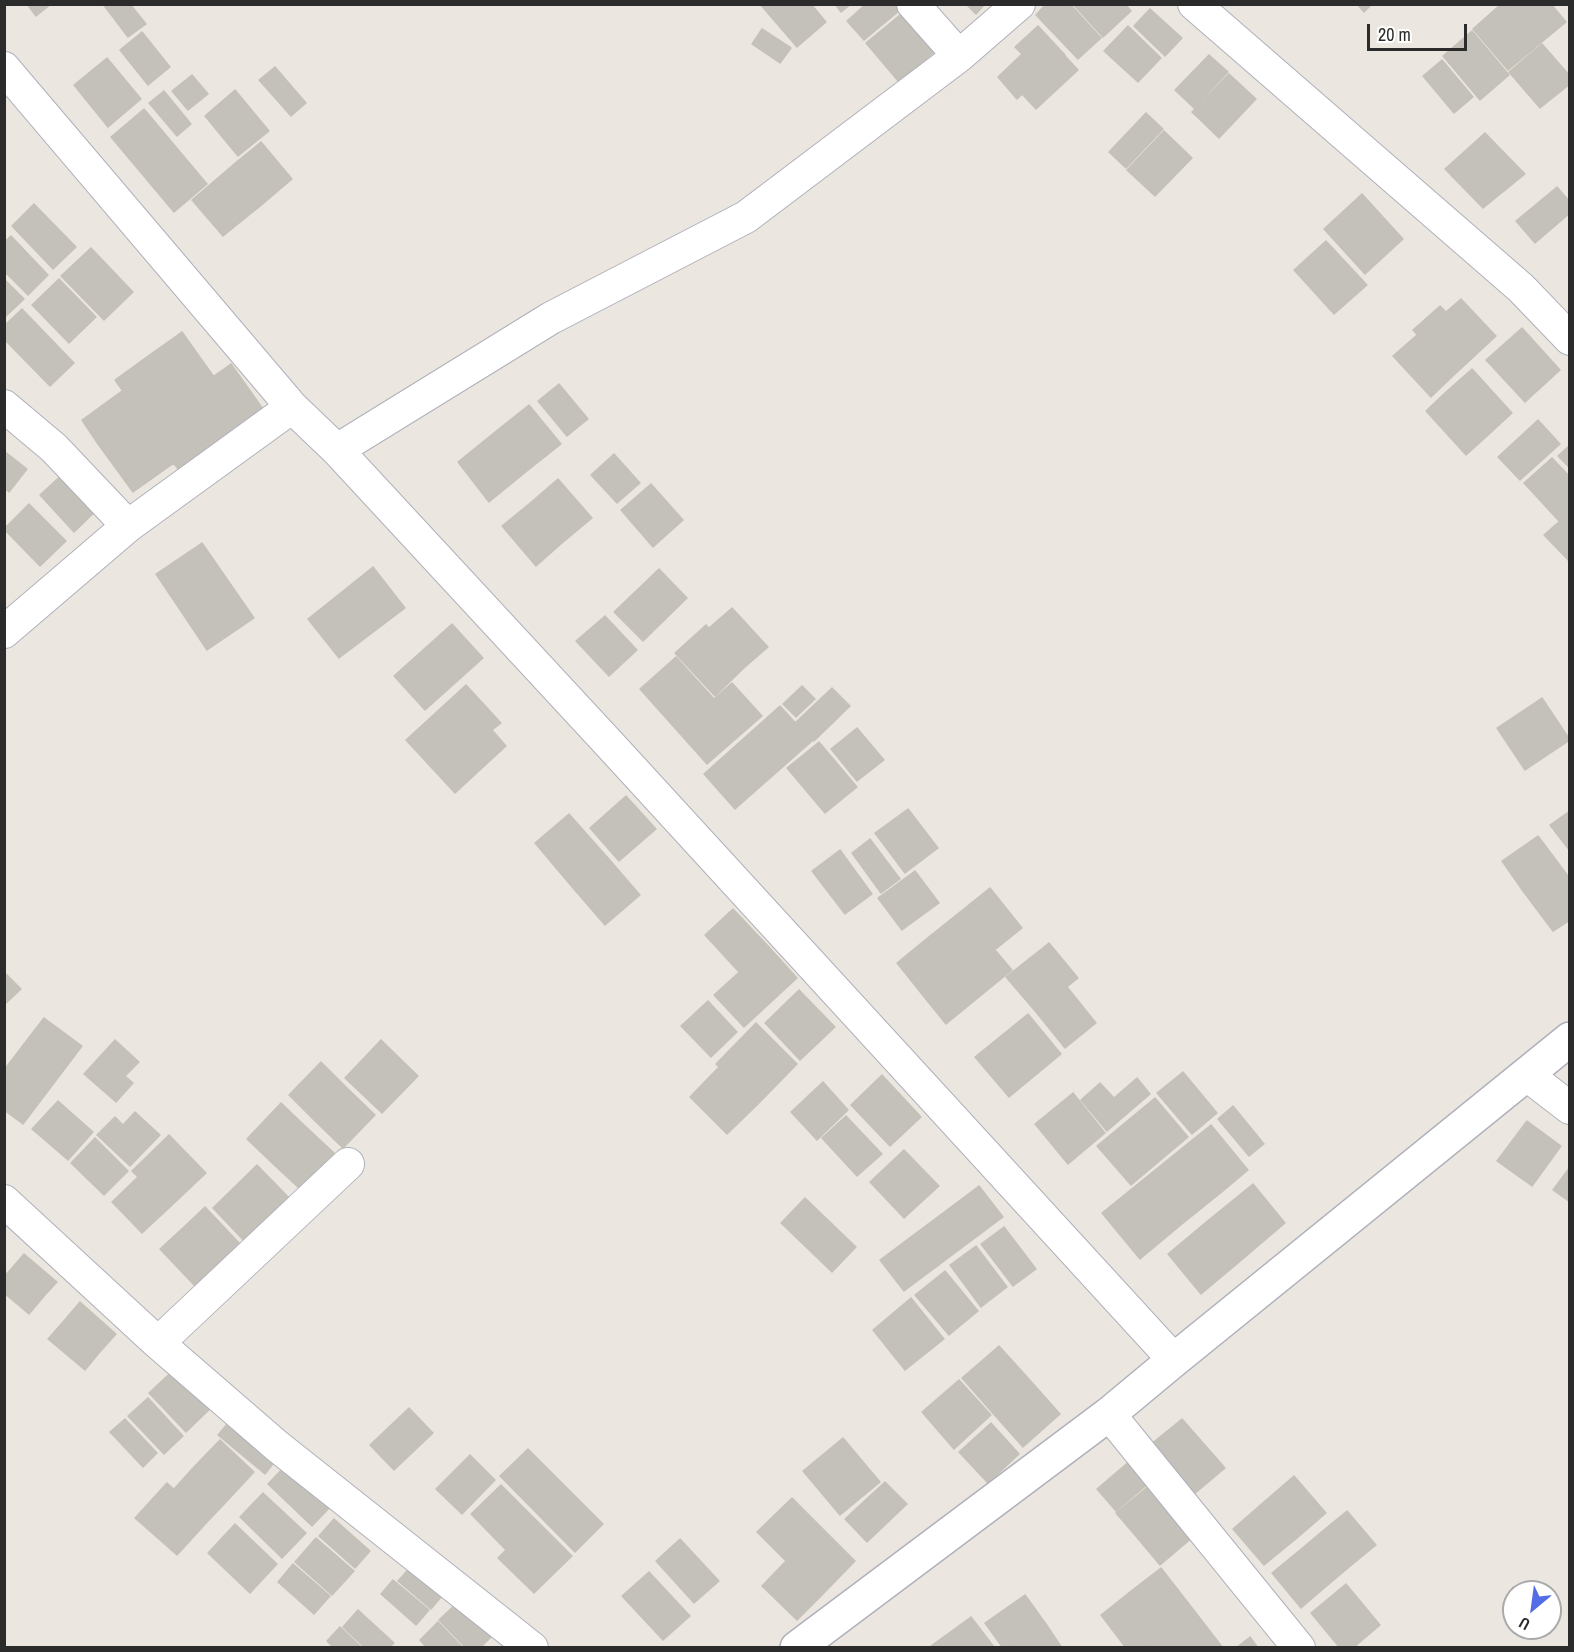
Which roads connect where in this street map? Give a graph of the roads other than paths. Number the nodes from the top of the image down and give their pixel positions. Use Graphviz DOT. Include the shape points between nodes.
graph roads {
  1 [pos="913,4"];
  2 [pos="1019,4"];
  3 [pos="1194,4"];
  4 [pos="959,56"];
  5 [pos="4,68"];
  6 [pos="1569,339"];
  7 [pos="4,406"];
  8 [pos="292,407"];
  9 [pos="337,450"];
  10 [pos="128,526"];
  11 [pos="4,632"];
  12 [pos="1569,1039"];
  13 [pos="1527,1075"];
  14 [pos="1569,1108"];
  15 [pos="348,1164"];
  16 [pos="4,1201"];
  17 [pos="158,1343"];
  18 [pos="1174,1360"];
  19 [pos="1109,1414"];
  20 [pos="532,1647"];
  21 [pos="797,1647"];
  22 [pos="1299,1647"];
  1 -- 4 [label="street"];
  2 -- 4 [label="street"];
  3 -- 6 [label="street" via="1521,288"];
  4 -- 9 [label="street" via="746,216 551,318"];
  5 -- 8 [label="street"];
  7 -- 10 [label="street" via="54,448"];
  8 -- 9 [label="street"];
  8 -- 10 [label="street"];
  9 -- 18 [label="street"];
  10 -- 11 [label="street"];
  12 -- 13 [label="street"];
  13 -- 14 [label="street"];
  13 -- 18 [label="street"];
  15 -- 17 [label="street"];
  16 -- 17 [label="street"];
  17 -- 20 [label="street" via="277,1446"];
  18 -- 19 [label="street"];
  19 -- 21 [label="street"];
  19 -- 22 [label="street"];
}
